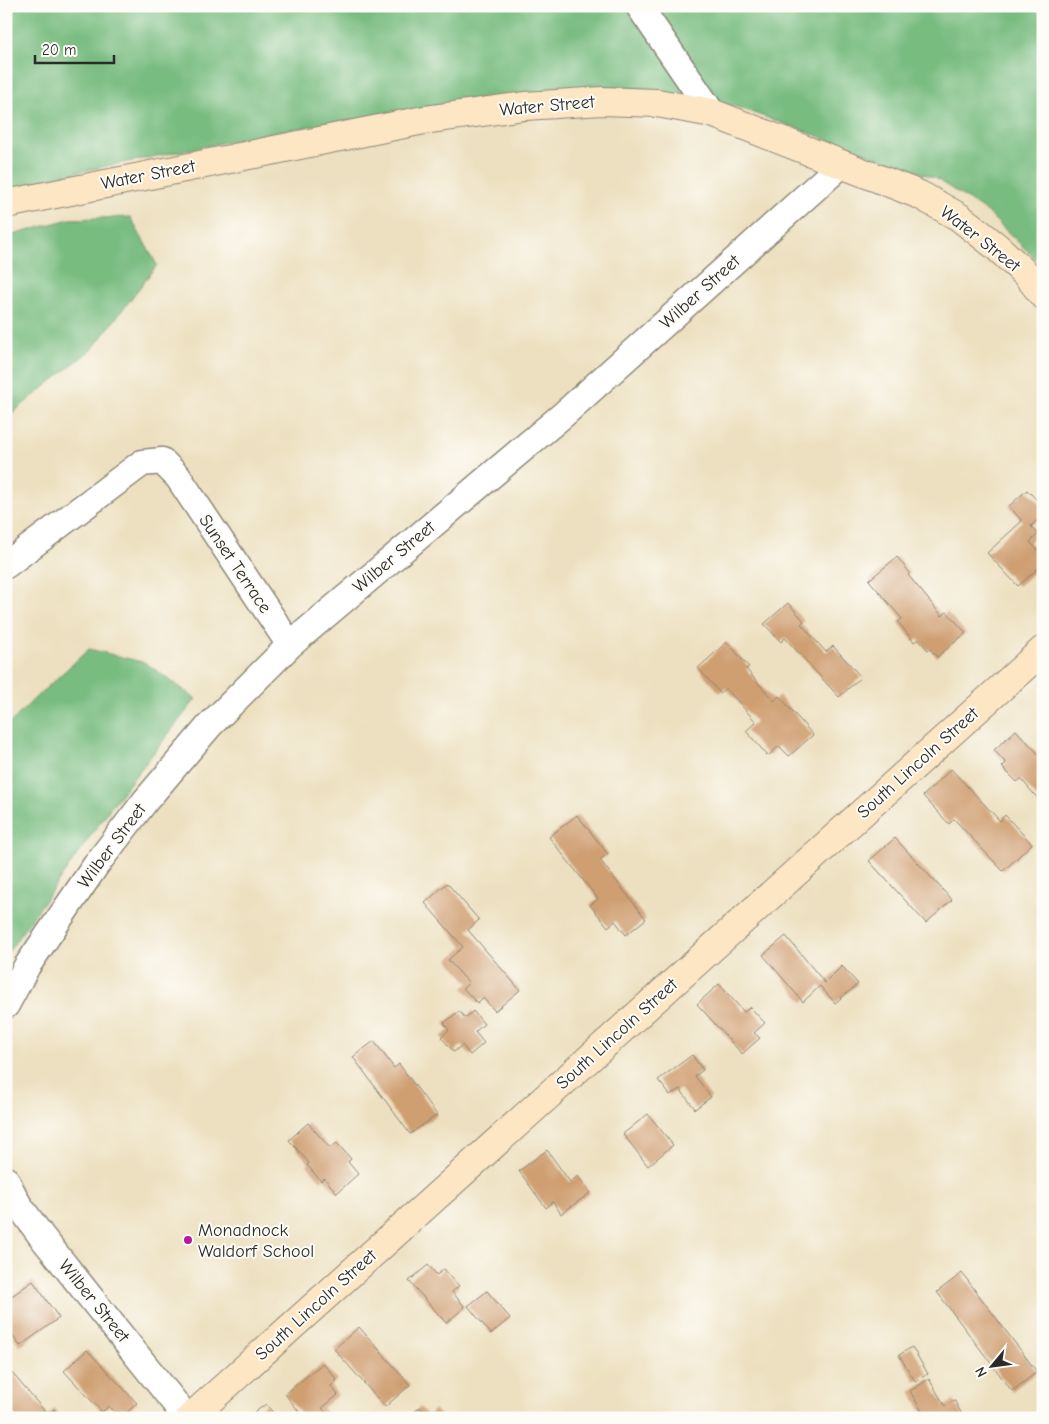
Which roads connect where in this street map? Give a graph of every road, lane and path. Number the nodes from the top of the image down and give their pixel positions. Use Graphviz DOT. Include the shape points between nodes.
graph roads {
  1 [pos="639,6"];
  2 [pos="712,113"];
  3 [pos="842,164"];
  4 [pos="6,204"];
  5 [pos="1043,295"];
  6 [pos="6,565"];
  7 [pos="290,645"];
  8 [pos="1043,650"];
  9 [pos="6,1004"];
  10 [pos="6,1180"];
  11 [pos="189,1418"];
  1 -- 2 [label="street"];
  2 -- 3 [label="street, Water Street"];
  2 -- 4 [label="street, Water Street" via="657,103 602,101 469,113"];
  3 -- 5 [label="street, Water Street" via="920,195 959,218 1028,276"];
  3 -- 7 [label="street, Wilber Street" via="564,414"];
  6 -- 7 [label="street, Sunset Terrace" via="142,463 162,461 181,482"];
  7 -- 9 [label="street, Wilber Street" via="210,725 146,800 91,872 27,966"];
  8 -- 11 [label="street, South Lincoln Street"];
  10 -- 11 [label="street, Wilber Street" via="18,1204 42,1237"];
}
